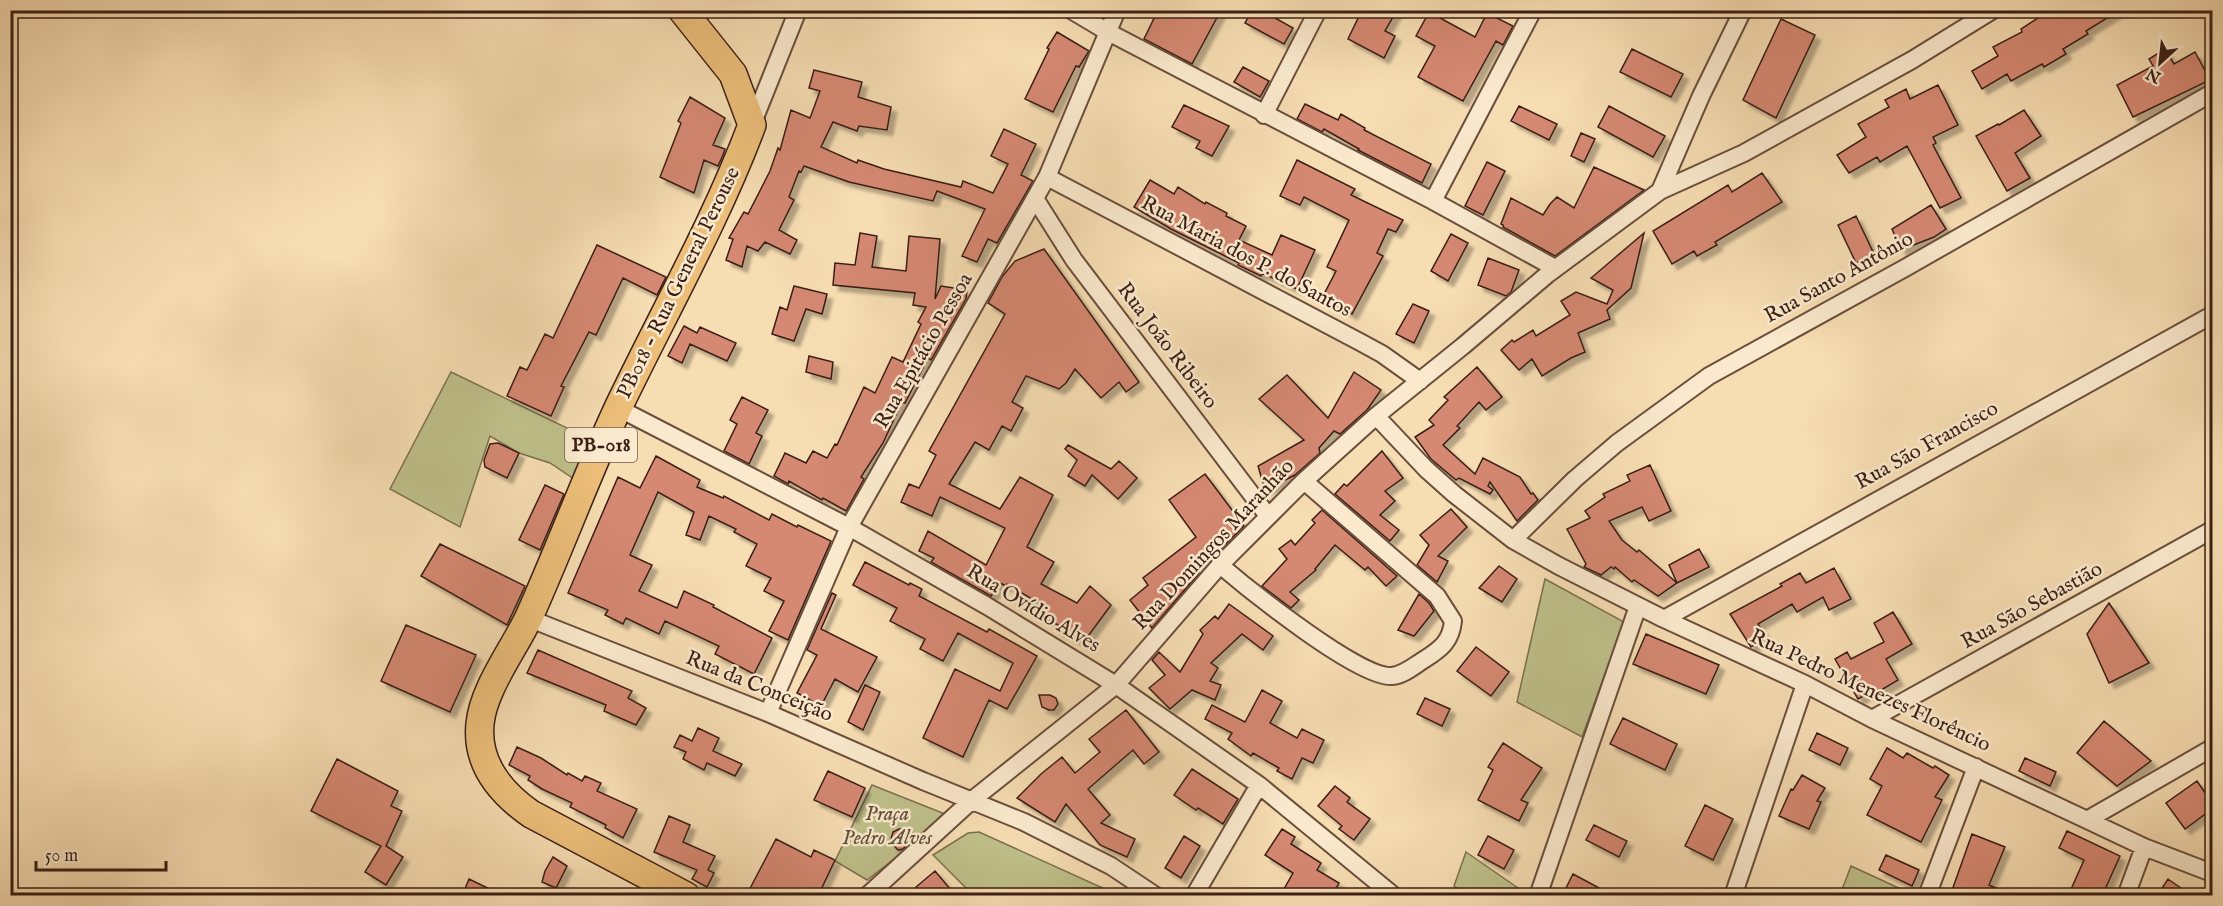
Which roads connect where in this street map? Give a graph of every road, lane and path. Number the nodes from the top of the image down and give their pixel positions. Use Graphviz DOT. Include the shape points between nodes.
graph roads {
  1 [pos="682,10"];
  2 [pos="798,10"];
  3 [pos="1071,10"];
  4 [pos="1117,10"];
  5 [pos="1318,10"];
  6 [pos="1533,10"];
  7 [pos="1743,10"];
  8 [pos="1992,10"];
  9 [pos="1108,32"];
  10 [pos="2212,93"];
  11 [pos="1264,115"];
  12 [pos="752,125"];
  13 [pos="1047,177"];
  14 [pos="1660,191"];
  15 [pos="1036,200"];
  16 [pos="1433,201"];
  17 [pos="1556,268"];
  18 [pos="2212,315"];
  19 [pos="1420,381"];
  20 [pos="618,408"];
  21 [pos="1376,416"];
  22 [pos="1304,481"];
  23 [pos="1268,516"];
  24 [pos="849,527"];
  25 [pos="2212,530"];
  26 [pos="1513,540"];
  27 [pos="1220,566"];
  28 [pos="1638,606"];
  29 [pos="528,618"];
  30 [pos="1664,619"];
  31 [pos="1805,684"];
  32 [pos="1116,685"];
  33 [pos="768,713"];
  34 [pos="1872,719"];
  35 [pos="2212,748"];
  36 [pos="1976,767"];
  37 [pos="1260,785"];
  38 [pos="971,801"];
  39 [pos="2087,820"];
  40 [pos="2144,847"];
  41 [pos="2212,873"];
  42 [pos="686,896"];
  43 [pos="867,896"];
  44 [pos="1156,896"];
  45 [pos="1194,896"];
  46 [pos="1394,896"];
  47 [pos="1538,896"];
  48 [pos="1733,896"];
  49 [pos="1927,896"];
  50 [pos="2126,896"];
  1 -- 12 [label="main road" via="733,74"];
  2 -- 12 [label="street"];
  3 -- 9 [label="street"];
  4 -- 9 [label="street, Rua Epitácio Pessoa"];
  5 -- 11 [label="street"];
  6 -- 16 [label="street"];
  7 -- 14 [label="street"];
  8 -- 14 [label="street, Rua Domingos Maranhão" via="1912,60 1744,153"];
  9 -- 11 [label="street"];
  9 -- 13 [label="street, Rua Epitácio Pessoa"];
  10 -- 26 [label="street, Rua Santo Antônio" via="1709,376 1617,443"];
  11 -- 16 [label="street"];
  12 -- 20 [label="main road, PB018 - Rua General Perouse / PB-018" via="732,179"];
  13 -- 15 [label="street, Rua Epitácio Pessoa"];
  13 -- 19 [label="street, Rua Maria dos P. do Santos" via="1382,354"];
  14 -- 17 [label="street, Rua Domingos Maranhão"];
  15 -- 23 [label="street, Rua João Ribeiro" via="1074,260"];
  15 -- 24 [label="street, Rua Epitácio Pessoa"];
  16 -- 17 [label="street"];
  17 -- 19 [label="street, Rua Domingos Maranhão"];
  18 -- 30 [label="street, Rua São Francisco"];
  19 -- 21 [label="street, Rua Domingos Maranhão"];
  20 -- 24 [label="street, Rua Ovídio Alves"];
  20 -- 29 [label="main road, PB018 - Rua General Perouse / PB-018"];
  21 -- 22 [label="street, Rua Domingos Maranhão"];
  21 -- 26 [label="street, Rua Pedro Menezes Florêncio" via="1426,469"];
  22 -- 23 [label="street, Rua Domingos Maranhão"];
  22 -- 27 [label="street" via="1437,596 1453,621 1450,636 1440,650 1393,676 1360,666 1266,603"];
  23 -- 27 [label="street, Rua Domingos Maranhão"];
  24 -- 32 [label="street, Rua Ovídio Alves"];
  24 -- 33 [label="street, Rua Epitácio Pessoa"];
  25 -- 34 [label="street, Rua São Sebastião"];
  26 -- 28 [label="street, Rua Pedro Menezes Florêncio"];
  27 -- 32 [label="street, Rua Domingos Maranhão"];
  28 -- 30 [label="street, Rua Pedro Menezes Florêncio"];
  28 -- 47 [label="street"];
  29 -- 33 [label="street, Rua da Conceição"];
  29 -- 42 [label="main road, PB018 - Rua General Perouse / PB-018" via="484,706 480,742 489,772 498,787 531,814"];
  30 -- 31 [label="street, Rua Pedro Menezes Florêncio"];
  31 -- 34 [label="street, Rua Pedro Menezes Florêncio"];
  31 -- 48 [label="street"];
  32 -- 37 [label="street, Rua Ovídio Alves"];
  32 -- 38 [label="street, Rua Domingos Maranhão"];
  33 -- 38 [label="street, Rua da Conceição"];
  34 -- 36 [label="street, Rua Pedro Menezes Florêncio"];
  35 -- 39 [label="street"];
  36 -- 39 [label="street, Rua Pedro Menezes Florêncio"];
  36 -- 49 [label="street"];
  37 -- 45 [label="street"];
  37 -- 46 [label="street, Rua Ovídio Alves"];
  38 -- 43 [label="street, Rua Domingos Maranhão"];
  38 -- 44 [label="street, Rua da Conceição" via="1072,845"];
  39 -- 40 [label="street, Rua Pedro Menezes Florêncio"];
  40 -- 41 [label="street, Rua Pedro Menezes Florêncio"];
  40 -- 50 [label="street"];
}
